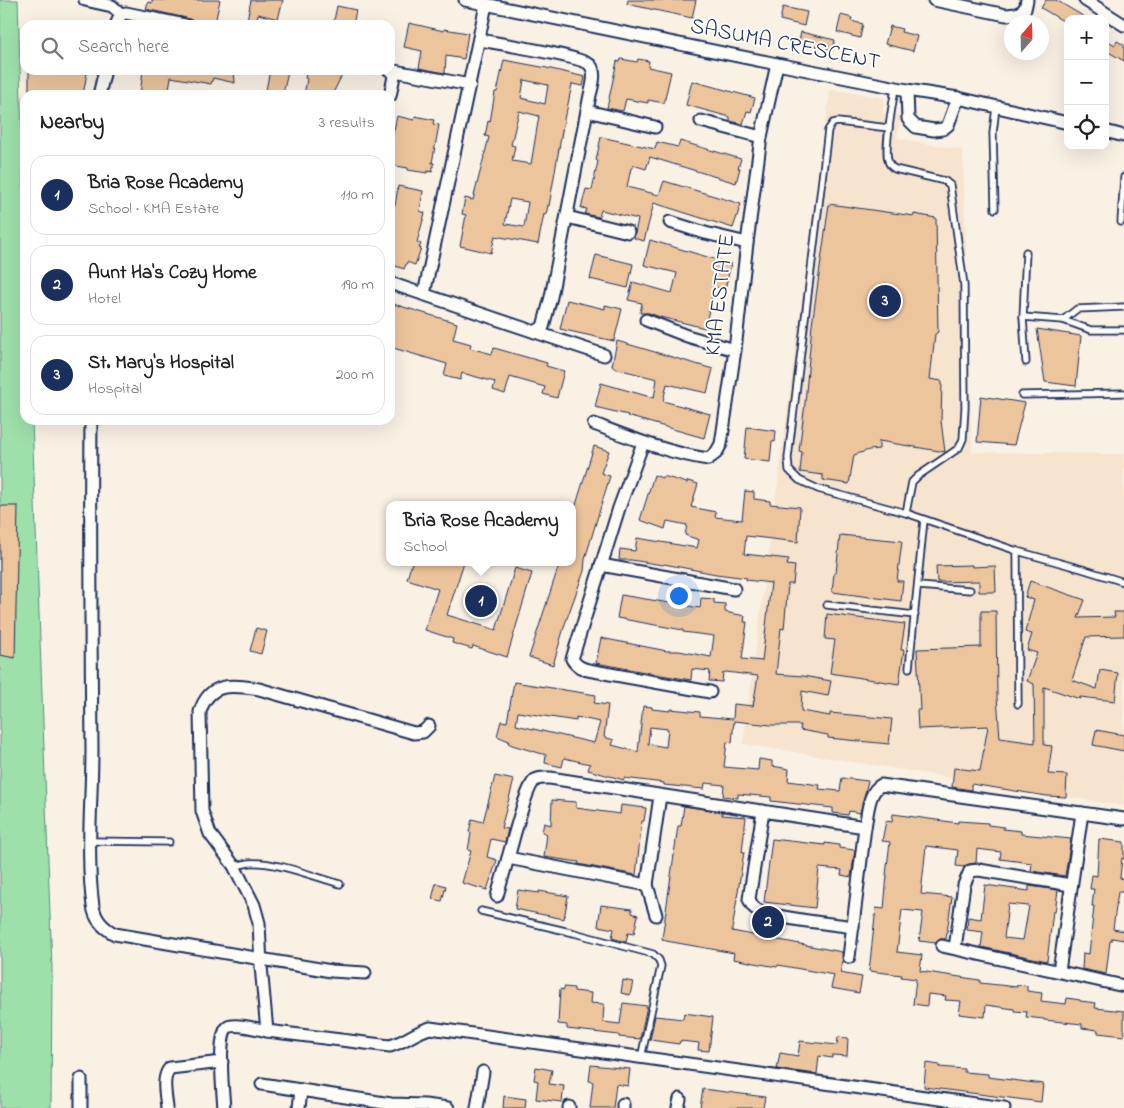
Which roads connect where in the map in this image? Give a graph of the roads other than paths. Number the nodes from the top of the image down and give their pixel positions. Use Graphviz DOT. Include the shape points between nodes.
graph roads {
  1 [pos="85,0"];
  2 [pos="465,0"];
  3 [pos="934,0"];
  4 [pos="1027,0"];
  5 [pos="1085,0"];
  6 [pos="486,5"];
  7 [pos="119,20"];
  8 [pos="162,20"];
  9 [pos="1124,25"];
  10 [pos="480,40"];
  11 [pos="777,64"];
  12 [pos="395,72"];
  13 [pos="104,75"];
  14 [pos="392,75"];
  15 [pos="470,85"];
  16 [pos="901,89"];
  17 [pos="100,90"];
  18 [pos="390,90"];
  19 [pos="958,98"];
  20 [pos="996,107"];
  21 [pos="587,111"];
  22 [pos="701,121"];
  23 [pos="1064,122"];
  24 [pos="654,127"];
  25 [pos="890,128"];
  26 [pos="1109,132"];
  27 [pos="1124,136"];
  28 [pos="761,137"];
  29 [pos="1124,177"];
  30 [pos="995,209"];
  31 [pos="566,217"];
  32 [pos="670,222"];
  33 [pos="1121,222"];
  34 [pos="628,232"];
  35 [pos="747,243"];
  36 [pos="1026,252"];
  37 [pos="395,285"];
  38 [pos="424,294"];
  39 [pos="1124,307"];
  40 [pos="1023,317"];
  41 [pos="646,320"];
  42 [pos="1063,320"];
  43 [pos="1124,330"];
  44 [pos="535,332"];
  45 [pos="735,350"];
  46 [pos="604,355"];
  47 [pos="1026,362"];
  48 [pos="1124,393"];
  49 [pos="1022,395"];
  50 [pos="594,424"];
  51 [pos="91,425"];
  52 [pos="643,443"];
  53 [pos="906,514"];
  54 [pos="924,520"];
  55 [pos="1018,551"];
  56 [pos="601,565"];
  57 [pos="1124,582"];
  58 [pos="918,586"];
  59 [pos="734,589"];
  60 [pos="970,590"];
  61 [pos="827,605"];
  62 [pos="915,615"];
  63 [pos="909,668"];
  64 [pos="710,692"];
  65 [pos="1018,704"];
  66 [pos="429,726"];
  67 [pos="660,796"];
  68 [pos="763,811"];
  69 [pos="1082,813"];
  70 [pos="1124,819"];
  71 [pos="865,827"];
  72 [pos="90,841"];
  73 [pos="169,842"];
  74 [pos="508,858"];
  75 [pos="234,866"];
  76 [pos="340,884"];
  77 [pos="648,885"];
  78 [pos="1071,885"];
  79 [pos="497,896"];
  80 [pos="481,912"];
  81 [pos="656,915"];
  82 [pos="853,928"];
  83 [pos="942,946"];
  84 [pos="954,948"];
  85 [pos="849,957"];
  86 [pos="260,960"];
  87 [pos="1058,971"];
  88 [pos="365,972"];
  89 [pos="1124,986"];
  90 [pos="267,1031"];
  91 [pos="641,1058"];
  92 [pos="222,1062"];
  93 [pos="483,1072"];
  94 [pos="81,1079"];
  95 [pos="262,1084"];
  96 [pos="302,1090"];
  97 [pos="409,1106"];
  98 [pos="81,1108"];
  99 [pos="167,1108"];
  100 [pos="224,1108"];
  101 [pos="299,1108"];
  102 [pos="448,1108"];
  103 [pos="477,1108"];
  104 [pos="1000,1108"];
  1 -- 7 [label="street" via="112,6"];
  2 -- 6 [label="street, SASUMA CRESCENT"];
  3 -- 4 [label="street" via="1006,15 1025,9"];
  5 -- 9 [label="street"];
  6 -- 10 [label="street"];
  6 -- 11 [label="street, SASUMA CRESCENT"];
  7 -- 8 [label="street" via="134,14"];
  10 -- 15 [label="street"];
  10 -- 21 [label="street" via="590,64 594,75"];
  11 -- 16 [label="street, SASUMA CRESCENT"];
  11 -- 28 [label="street, KMA ESTATE"];
  12 -- 15 [label="street"];
  13 -- 17 [label="street"];
  14 -- 18 [label="street"];
  15 -- 38 [label="street"];
  16 -- 19 [label="street, SASUMA CRESCENT"];
  16 -- 19 [label="street" via="908,118 916,127 934,130 948,125"];
  16 -- 25 [label="lane"];
  19 -- 20 [label="street, SASUMA CRESCENT"];
  20 -- 23 [label="street, SASUMA CRESCENT"];
  20 -- 30 [label="lane" via="993,133"];
  21 -- 24 [label="street"];
  21 -- 31 [label="street"];
  22 -- 28 [label="street"];
  25 -- 53 [label="lane" via="887,157 890,166 950,185 964,285 963,439 959,448 912,482"];
  25 -- 53 [label="lane" via="838,122 828,130 788,458 789,470 799,480 818,489"];
  26 -- 27 [label="street"];
  28 -- 35 [label="street, KMA ESTATE"];
  29 -- 33 [label="lane"];
  31 -- 34 [label="street"];
  31 -- 44 [label="street" via="545,321 543,327"];
  32 -- 35 [label="street"];
  35 -- 45 [label="street, KMA ESTATE"];
  36 -- 40 [label="lane"];
  37 -- 38 [label="street"];
  38 -- 44 [label="street"];
  39 -- 42 [label="lane" via="1077,309"];
  40 -- 42 [label="lane"];
  40 -- 47 [label="lane"];
  41 -- 45 [label="street"];
  42 -- 43 [label="lane" via="1091,330"];
  44 -- 46 [label="street"];
  45 -- 52 [label="street, KMA ESTATE" via="721,444 716,453 708,459 700,458"];
  48 -- 49 [label="lane"];
  50 -- 52 [label="street, KMA ESTATE"];
  51 -- 72 [label="street"];
  52 -- 56 [label="street"];
  53 -- 54 [label="lane"];
  54 -- 55 [label="lane"];
  54 -- 58 [label="lane"];
  55 -- 57 [label="lane"];
  55 -- 65 [label="lane"];
  56 -- 59 [label="street"];
  56 -- 64 [label="street" via="573,650 574,663 588,670"];
  58 -- 60 [label="lane"];
  58 -- 62 [label="lane"];
  61 -- 62 [label="lane"];
  62 -- 63 [label="lane"];
  66 -- 75 [label="street" via="423,732 408,732 242,686 210,692 200,712 202,812 210,834"];
  67 -- 68 [label="street"];
  67 -- 74 [label="street" via="540,778 533,781 526,798"];
  67 -- 77 [label="street"];
  68 -- 71 [label="street"];
  68 -- 82 [label="street" via="749,899 753,908 780,916"];
  69 -- 70 [label="street"];
  69 -- 71 [label="street" via="881,784 871,796"];
  69 -- 78 [label="street"];
  71 -- 82 [label="street"];
  72 -- 73 [label="lane"];
  72 -- 86 [label="street" via="93,906 97,920 106,930"];
  74 -- 77 [label="street"];
  74 -- 79 [label="street"];
  75 -- 76 [label="lane" via="263,864"];
  75 -- 86 [label="street" via="254,905 259,923"];
  77 -- 81 [label="street"];
  78 -- 84 [label="street" via="970,871 964,885"];
  78 -- 87 [label="street"];
  80 -- 91 [label="lane" via="653,954 661,966"];
  82 -- 85 [label="street"];
  83 -- 84 [label="street"];
  84 -- 87 [label="street"];
  86 -- 88 [label="street" via="331,971"];
  86 -- 90 [label="street"];
  87 -- 89 [label="street"];
  90 -- 91 [label="street" via="390,1046 430,1028"];
  90 -- 92 [label="street" via="229,1026 223,1033"];
  91 -- 104 [label="street"];
  92 -- 99 [label="street" via="170,1068 164,1080"];
  92 -- 100 [label="street"];
  93 -- 103 [label="street"];
  94 -- 98 [label="street"];
  95 -- 96 [label="street"];
  96 -- 97 [label="street"];
  96 -- 101 [label="street"];
  97 -- 102 [label="street"];
}
